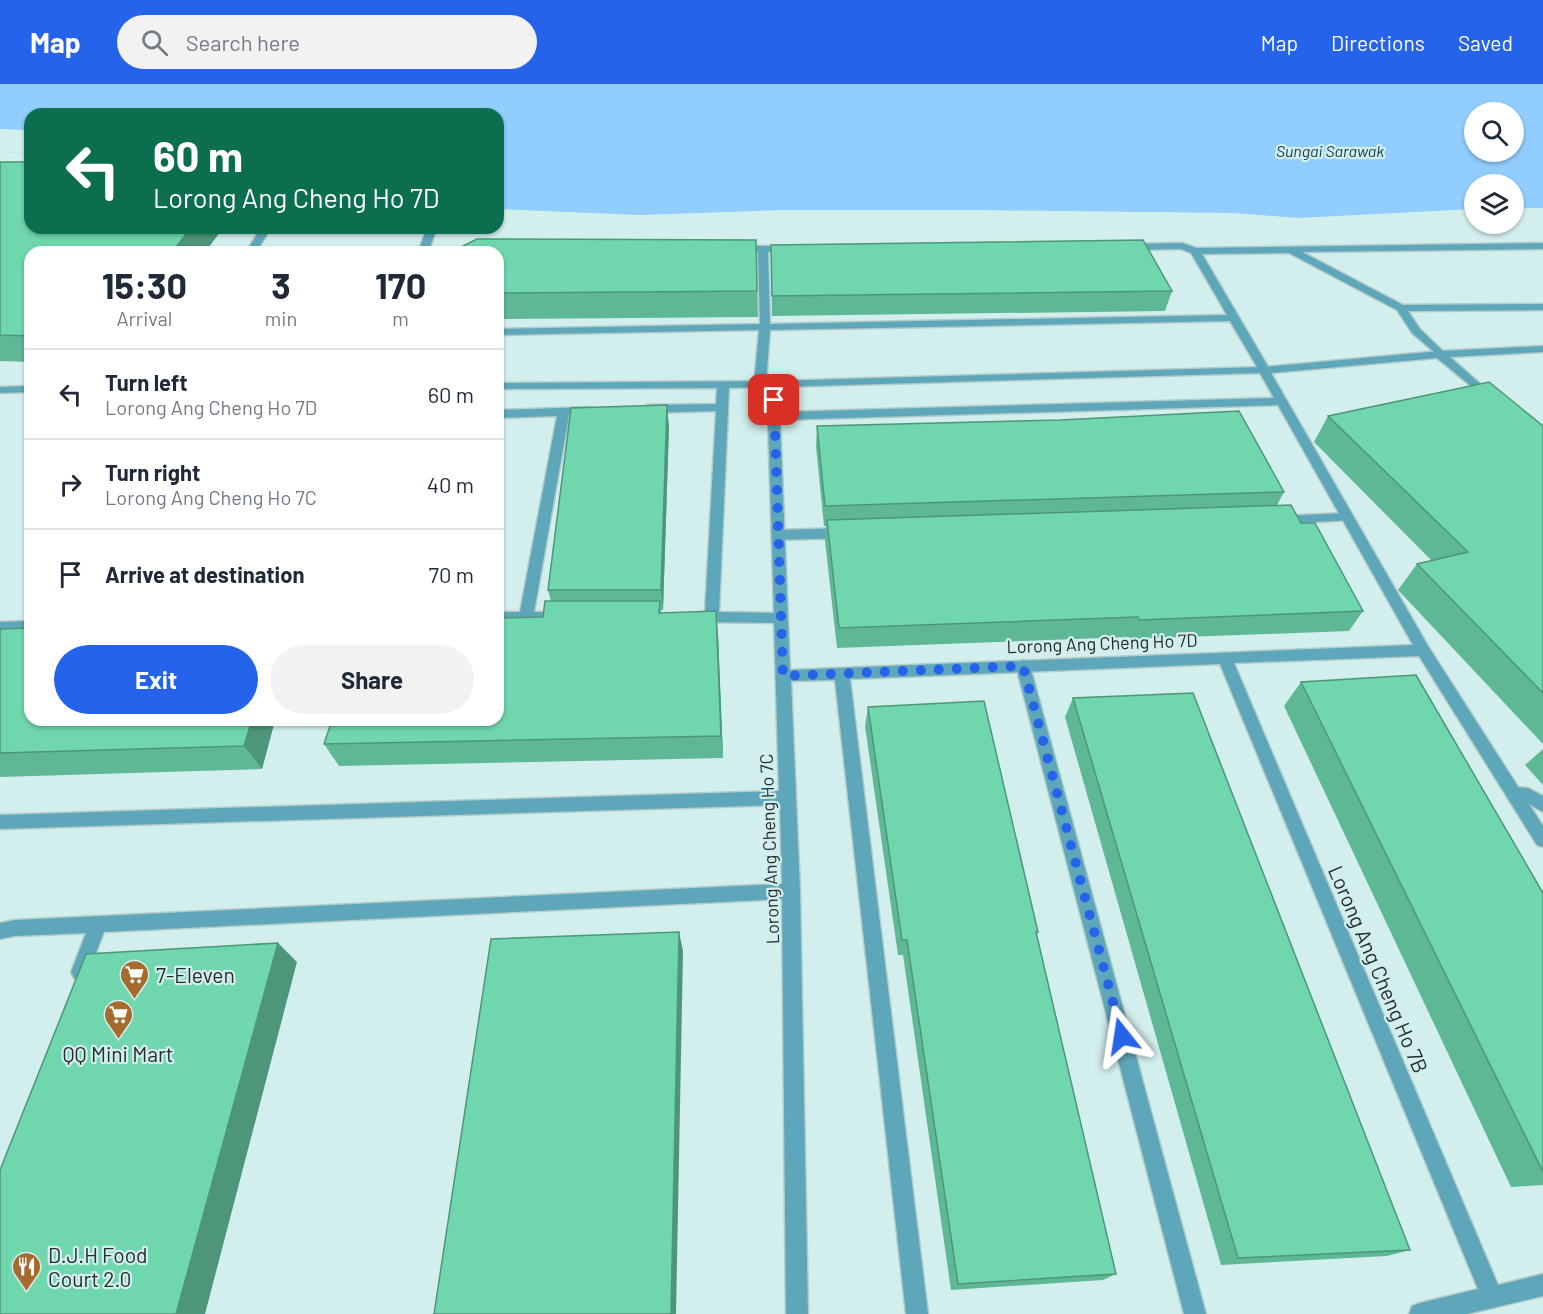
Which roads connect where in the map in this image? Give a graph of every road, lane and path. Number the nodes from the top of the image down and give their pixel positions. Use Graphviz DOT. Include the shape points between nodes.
graph roads {
  1 [pos="1543,246"];
  2 [pos="1111,247"];
  3 [pos="728,249"];
  4 [pos="763,249"];
  5 [pos="799,249"];
  6 [pos="1291,250"];
  7 [pos="1195,251"];
  8 [pos="1543,307"];
  9 [pos="1401,308"];
  10 [pos="1236,318"];
  11 [pos="765,327"];
  12 [pos="504,332"];
  13 [pos="1543,349"];
  14 [pos="1440,354"];
  15 [pos="1264,370"];
  16 [pos="723,384"];
  17 [pos="766,384"];
  18 [pos="504,386"];
  19 [pos="24,389"];
  20 [pos="0,390"];
  21 [pos="1282,401"];
  22 [pos="1500,405"];
  23 [pos="722,407"];
  24 [pos="632,410"];
  25 [pos="598,411"];
  26 [pos="564,412"];
  27 [pos="504,414"];
  28 [pos="775,416"];
  29 [pos="1347,518"];
  30 [pos="1264,520"];
  31 [pos="862,533"];
  32 [pos="779,536"];
  33 [pos="504,616"];
  34 [pos="526,617"];
  35 [pos="572,617"];
  36 [pos="677,617"];
  37 [pos="712,617"];
  38 [pos="781,618"];
  39 [pos="24,626"];
  40 [pos="0,627"];
  41 [pos="1423,650"];
  42 [pos="1224,658"];
  43 [pos="1023,666"];
  44 [pos="842,674"];
  45 [pos="783,676"];
  46 [pos="1514,794"];
  47 [pos="788,798"];
  48 [pos="1543,804"];
  49 [pos="0,822"];
  50 [pos="1543,840"];
  51 [pos="791,891"];
  52 [pos="98,925"];
  53 [pos="0,931"];
  54 [pos="73,990"];
  55 [pos="1543,1285"];
  56 [pos="1492,1297"];
  57 [pos="797,1314"];
  58 [pos="917,1314"];
  59 [pos="1196,1314"];
  60 [pos="1420,1314"];
  1 -- 6 [label="street"];
  2 -- 7 [label="street" via="1182,246"];
  3 -- 4 [label="street"];
  4 -- 5 [label="street"];
  4 -- 11 [label="street, Lorong Ang Cheng Ho 7C"];
  6 -- 7 [label="street"];
  6 -- 9 [label="street"];
  7 -- 10 [label="street"];
  8 -- 9 [label="street"];
  9 -- 14 [label="street" via="1416,331"];
  10 -- 11 [label="street"];
  10 -- 15 [label="street"];
  11 -- 12 [label="street"];
  11 -- 17 [label="street, Lorong Ang Cheng Ho 7C"];
  13 -- 14 [label="street"];
  14 -- 15 [label="street"];
  14 -- 22 [label="street"];
  15 -- 17 [label="street"];
  15 -- 21 [label="street"];
  16 -- 17 [label="street"];
  16 -- 18 [label="street"];
  16 -- 23 [label="street"];
  17 -- 28 [label="street, Lorong Ang Cheng Ho 7C"];
  19 -- 20 [label="street"];
  21 -- 28 [label="street"];
  21 -- 29 [label="street"];
  23 -- 24 [label="street"];
  23 -- 37 [label="street"];
  25 -- 26 [label="street"];
  26 -- 27 [label="street"];
  26 -- 34 [label="street"];
  28 -- 32 [label="street, Lorong Ang Cheng Ho 7C"];
  29 -- 30 [label="street"];
  29 -- 41 [label="street"];
  31 -- 32 [label="street"];
  32 -- 38 [label="street, Lorong Ang Cheng Ho 7C"];
  33 -- 34 [label="street"];
  34 -- 35 [label="street"];
  36 -- 37 [label="street"];
  37 -- 38 [label="street"];
  38 -- 45 [label="street, Lorong Ang Cheng Ho 7C"];
  39 -- 40 [label="street"];
  41 -- 42 [label="street, Lorong Ang Cheng Ho 7D"];
  41 -- 46 [label="street"];
  42 -- 43 [label="street, Lorong Ang Cheng Ho 7D"];
  42 -- 56 [label="street, Lorong Ang Cheng Ho 7B"];
  43 -- 44 [label="street, Lorong Ang Cheng Ho 7D"];
  43 -- 59 [label="street"];
  44 -- 45 [label="street, Lorong Ang Cheng Ho 7D"];
  44 -- 58 [label="street"];
  45 -- 47 [label="street, Lorong Ang Cheng Ho 7C"];
  46 -- 48 [label="street" via="1528,795"];
  46 -- 50 [label="street"];
  47 -- 49 [label="street"];
  47 -- 51 [label="street, Lorong Ang Cheng Ho 7C"];
  51 -- 52 [label="street"];
  51 -- 57 [label="street, Lorong Ang Cheng Ho 7C"];
  52 -- 53 [label="street"];
  52 -- 54 [label="street"];
  55 -- 56 [label="street"];
  56 -- 60 [label="street"];
}
